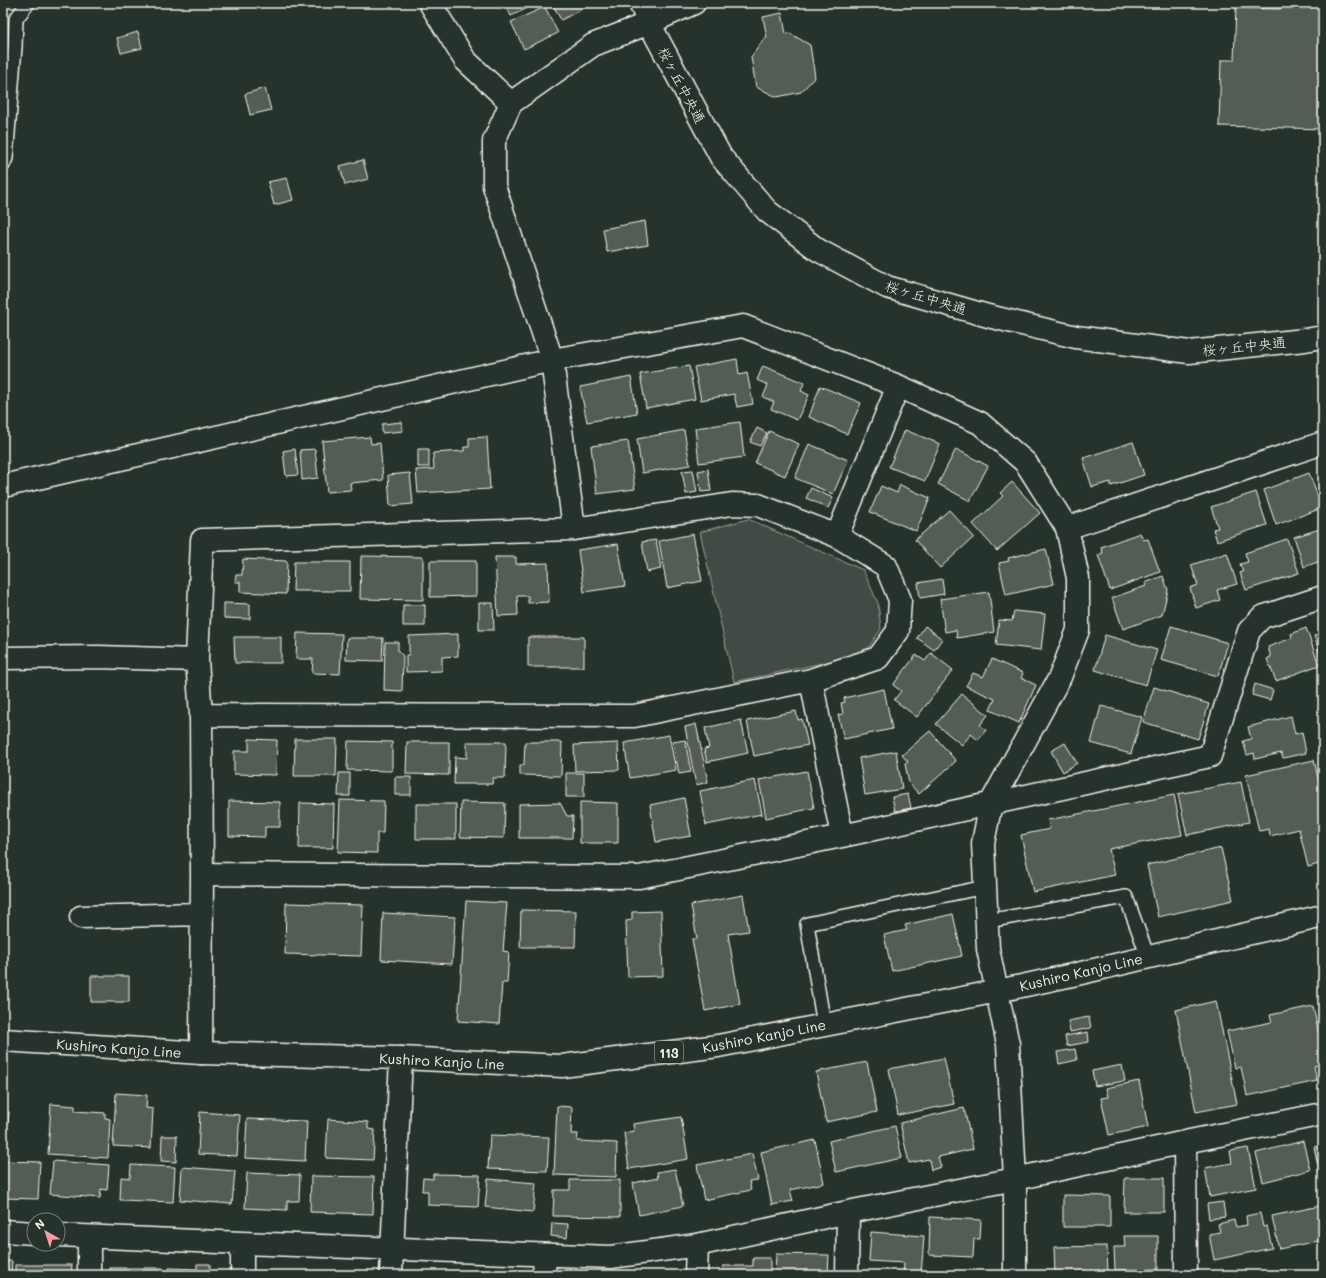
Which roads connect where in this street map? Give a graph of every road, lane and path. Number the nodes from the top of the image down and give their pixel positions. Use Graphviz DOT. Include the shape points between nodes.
graph roads {
  1 [pos="28,3"];
  2 [pos="430,3"];
  3 [pos="640,3"];
  4 [pos="694,3"];
  5 [pos="649,23"];
  6 [pos="511,103"];
  7 [pos="3,165"];
  8 [pos="1323,337"];
  9 [pos="552,360"];
  10 [pos="898,386"];
  11 [pos="1323,443"];
  12 [pos="3,486"];
  13 [pos="1068,528"];
  14 [pos="574,529"];
  15 [pos="837,536"];
  16 [pos="1323,597"];
  17 [pos="3,658"];
  18 [pos="197,660"];
  19 [pos="811,680"];
  20 [pos="201,715"];
  21 [pos="991,803"];
  22 [pos="842,836"];
  23 [pos="202,874"];
  24 [pos="985,887"];
  25 [pos="201,914"];
  26 [pos="1323,916"];
  27 [pos="81,917"];
  28 [pos="987,921"];
  29 [pos="1148,957"];
  30 [pos="998,991"];
  31 [pos="824,1025"];
  32 [pos="3,1040"];
  33 [pos="201,1053"];
  34 [pos="401,1058"];
  35 [pos="1323,1114"];
  36 [pos="1184,1142"];
  37 [pos="1015,1179"];
  38 [pos="848,1212"];
  39 [pos="3,1231"];
  40 [pos="26,1232"];
  41 [pos="66,1235"];
  42 [pos="89,1237"];
  43 [pos="242,1244"];
  44 [pos="697,1245"];
  45 [pos="391,1248"];
  46 [pos="545,1265"];
  47 [pos="89,1275"];
  48 [pos="242,1275"];
  49 [pos="391,1275"];
  50 [pos="696,1275"];
  51 [pos="847,1275"];
  52 [pos="1015,1275"];
  53 [pos="1186,1275"];
  1 -- 7 [label="lane" via="16,19 16,47 6,158"];
  2 -- 6 [label="street" via="465,60"];
  3 -- 5 [label="street, 桜ヶ丘中央通"];
  4 -- 5 [label="street"];
  5 -- 6 [label="street" via="593,45"];
  5 -- 8 [label="street, 桜ヶ丘中央通" via="720,158 767,211 818,250 888,287 988,316 1076,337 1189,352"];
  6 -- 9 [label="street" via="494,141 494,186"];
  9 -- 10 [label="street" via="743,326"];
  9 -- 12 [label="street"];
  9 -- 14 [label="street"];
  10 -- 13 [label="street" via="980,423 1026,463"];
  10 -- 15 [label="street"];
  11 -- 13 [label="street"];
  13 -- 21 [label="street" via="1078,578 1078,630 1060,677"];
  14 -- 15 [label="street" via="732,504 758,505"];
  14 -- 18 [label="street" via="202,540"];
  15 -- 19 [label="street" via="886,566 900,600 898,631 878,658"];
  16 -- 21 [label="street" via="1262,617 1250,631 1210,756"];
  17 -- 18 [label="street"];
  18 -- 20 [label="street"];
  19 -- 20 [label="street" via="634,716"];
  19 -- 22 [label="street"];
  20 -- 23 [label="street"];
  21 -- 22 [label="street"];
  21 -- 24 [label="street" via="983,843"];
  22 -- 23 [label="street" via="639,877"];
  23 -- 25 [label="street"];
  24 -- 28 [label="street"];
  24 -- 31 [label="lane" via="807,924"];
  25 -- 27 [label="street"];
  25 -- 33 [label="street"];
  26 -- 29 [label="street, Kushiro Kanjo Line / 113"];
  28 -- 29 [label="lane" via="1126,897"];
  28 -- 30 [label="street" via="988,949"];
  29 -- 30 [label="street, Kushiro Kanjo Line / 113"];
  30 -- 31 [label="street, Kushiro Kanjo Line / 113"];
  30 -- 37 [label="street" via="1008,1044"];
  31 -- 34 [label="street, Kushiro Kanjo Line / 113" via="718,1046 562,1066"];
  32 -- 33 [label="street, Kushiro Kanjo Line / 113"];
  33 -- 34 [label="street, Kushiro Kanjo Line / 113"];
  34 -- 45 [label="street"];
  35 -- 36 [label="street"];
  36 -- 37 [label="street"];
  36 -- 53 [label="street"];
  37 -- 38 [label="street"];
  37 -- 52 [label="street"];
  38 -- 44 [label="street"];
  38 -- 51 [label="street"];
  39 -- 40 [label="street"];
  41 -- 42 [label="street"];
  42 -- 43 [label="street"];
  42 -- 47 [label="street"];
  43 -- 45 [label="street"];
  43 -- 48 [label="street"];
  44 -- 46 [label="street"];
  44 -- 50 [label="street"];
  45 -- 46 [label="street"];
  45 -- 49 [label="street"];
}
